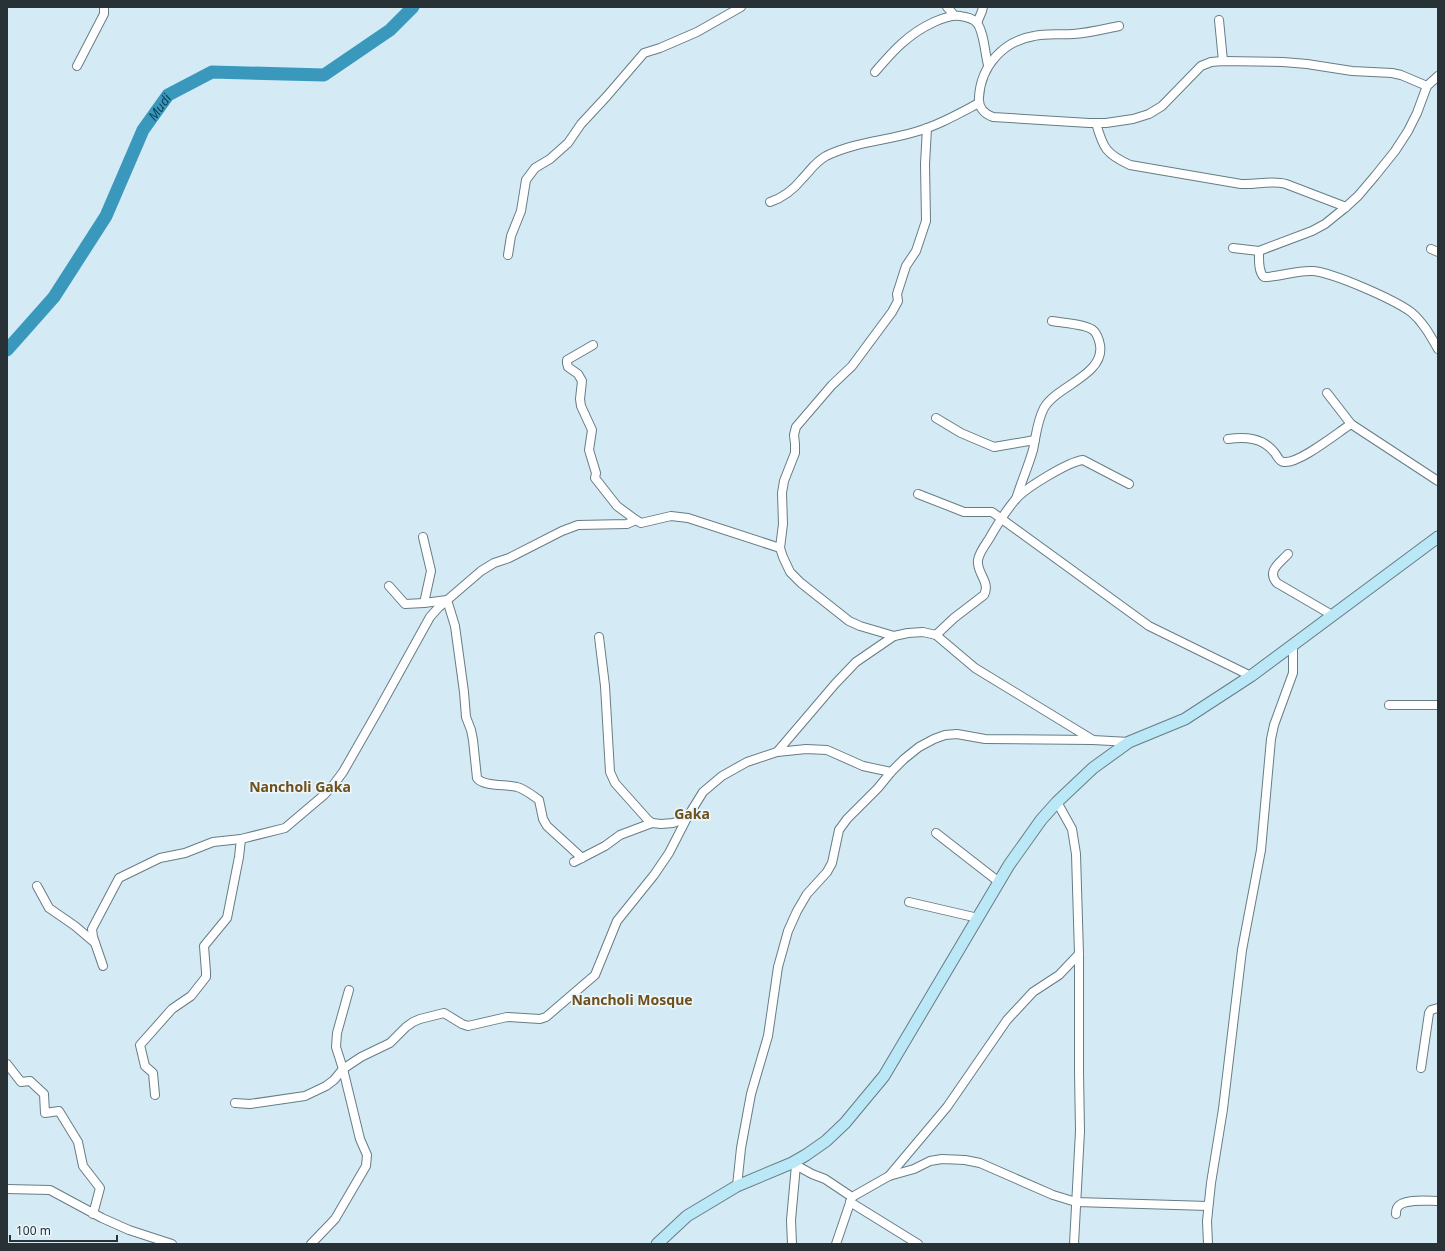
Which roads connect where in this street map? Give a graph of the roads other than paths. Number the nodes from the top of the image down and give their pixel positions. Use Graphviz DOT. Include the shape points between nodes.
graph roads {
  1 [pos="104,7"];
  2 [pos="741,7"];
  3 [pos="947,7"];
  4 [pos="983,7"];
  5 [pos="954,15"];
  6 [pos="1219,20"];
  7 [pos="977,23"];
  8 [pos="1119,26"];
  9 [pos="1222,61"];
  10 [pos="988,65"];
  11 [pos="77,66"];
  12 [pos="876,72"];
  13 [pos="1438,76"];
  14 [pos="1427,86"];
  15 [pos="979,103"];
  16 [pos="1096,123"];
  17 [pos="927,128"];
  18 [pos="770,202"];
  19 [pos="1346,207"];
  20 [pos="1233,248"];
  21 [pos="1259,251"];
  22 [pos="508,255"];
  23 [pos="1052,321"];
  24 [pos="593,345"];
  25 [pos="1438,349"];
  26 [pos="1327,393"];
  27 [pos="936,418"];
  28 [pos="1351,424"];
  29 [pos="1228,439"];
  30 [pos="1035,440"];
  31 [pos="1438,480"];
  32 [pos="1129,484"];
  33 [pos="918,494"];
  34 [pos="1016,499"];
  35 [pos="1001,519"];
  36 [pos="636,520"];
  37 [pos="1438,536"];
  38 [pos="423,537"];
  39 [pos="780,548"];
  40 [pos="1288,554"];
  41 [pos="389,586"];
  42 [pos="447,600"];
  43 [pos="424,603"];
  44 [pos="1332,615"];
  45 [pos="936,635"];
  46 [pos="894,636"];
  47 [pos="599,637"];
  48 [pos="1293,644"];
  49 [pos="1251,676"];
  50 [pos="1389,705"];
  51 [pos="1438,705"];
  52 [pos="1093,740"];
  53 [pos="1129,742"];
  54 [pos="777,752"];
  55 [pos="891,772"];
  56 [pos="1057,802"];
  57 [pos="690,813"];
  58 [pos="652,823"];
  59 [pos="936,833"];
  60 [pos="241,839"];
  61 [pos="582,858"];
  62 [pos="574,862"];
  63 [pos="999,882"];
  64 [pos="37,886"];
  65 [pos="909,902"];
  66 [pos="978,918"];
  67 [pos="95,944"];
  68 [pos="1080,954"];
  69 [pos="103,966"];
  70 [pos="349,990"];
  71 [pos="1438,1008"];
  72 [pos="7,1064"];
  73 [pos="1421,1068"];
  74 [pos="343,1069"];
  75 [pos="155,1095"];
  76 [pos="235,1103"];
  77 [pos="794,1164"];
  78 [pos="889,1176"];
  79 [pos="736,1186"];
  80 [pos="7,1189"];
  81 [pos="851,1199"];
  82 [pos="1438,1201"];
  83 [pos="1076,1202"];
  84 [pos="1208,1206"];
  85 [pos="93,1214"];
  86 [pos="1396,1214"];
  87 [pos="151,1240"];
  88 [pos="172,1244"];
  89 [pos="311,1244"];
  90 [pos="657,1244"];
  91 [pos="792,1244"];
  92 [pos="836,1244"];
  93 [pos="918,1244"];
  94 [pos="1074,1244"];
  95 [pos="1208,1244"];
  1 -- 11 [label="street" via="104,14"];
  2 -- 22 [label="street" via="697,32 644,52 581,124 568,143 535,168 526,180 521,211 511,236"];
  3 -- 5 [label="street"];
  4 -- 7 [label="street"];
  5 -- 7 [label="street" via="972,19"];
  5 -- 12 [label="street" via="916,31"];
  6 -- 9 [label="street"];
  7 -- 10 [label="street"];
  8 -- 10 [label="street" via="1083,34 1034,36 1020,40 1006,47"];
  9 -- 14 [label="street" via="1283,62 1352,71 1392,73"];
  9 -- 16 [label="street" via="1201,66 1162,106 1149,114 1133,119"];
  10 -- 15 [label="street"];
  13 -- 14 [label="street"];
  14 -- 19 [label="street" via="1417,113 1395,151"];
  15 -- 16 [label="street" via="986,114 993,116"];
  15 -- 17 [label="street"];
  16 -- 19 [label="street" via="1105,148 1115,158 1130,165 1241,184 1277,182"];
  17 -- 18 [label="street" via="849,146 826,156 815,163 802,180 788,192"];
  17 -- 39 [label="street" via="926,221 916,251 906,266 897,294 898,301 892,312 852,366 796,427 795,453 782,493 783,524"];
  19 -- 21 [label="street" via="1312,231"];
  20 -- 21 [label="street"];
  21 -- 25 [label="street" via="1260,271 1264,277 1312,271 1367,290 1410,312 1422,323"];
  23 -- 30 [label="street" via="1093,330 1098,337 1099,355 1096,364 1049,400 1043,410"];
  24 -- 36 [label="street" via="567,363 582,381 580,399 592,430 589,450 596,473 595,478 618,506"];
  26 -- 28 [label="street"];
  27 -- 30 [label="street" via="961,433 994,447"];
  28 -- 29 [label="street" via="1313,450 1289,462 1280,461 1271,449 1259,441 1241,437"];
  28 -- 31 [label="street"];
  30 -- 34 [label="street"];
  32 -- 34 [label="street" via="1083,460 1076,461 1048,476"];
  33 -- 35 [label="street" via="964,512 992,512"];
  34 -- 35 [label="street"];
  35 -- 45 [label="street" via="979,555 978,567 986,586 984,595"];
  35 -- 49 [label="street" via="1150,626"];
  36 -- 39 [label="street" via="641,522 671,516 688,518"];
  36 -- 42 [label="street" via="627,524 578,525 562,531 509,558 487,566"];
  37 -- 44 [label="street"];
  38 -- 43 [label="street" via="431,571"];
  39 -- 46 [label="street" via="790,572 833,609 860,626"];
  40 -- 44 [label="street" via="1274,569 1273,578 1277,583"];
  41 -- 43 [label="street" via="405,604"];
  42 -- 43 [label="street"];
  42 -- 60 [label="street" via="430,618 334,784 285,828"];
  42 -- 61 [label="street" via="455,626 466,717 474,740 477,778 488,783 518,787 540,800 547,826"];
  44 -- 48 [label="street"];
  45 -- 46 [label="street" via="923,632"];
  45 -- 52 [label="street" via="975,668"];
  46 -- 54 [label="street" via="856,662"];
  47 -- 58 [label="street" via="605,686 610,772 615,783 644,818"];
  48 -- 49 [label="street"];
  48 -- 84 [label="street" via="1293,673 1271,739 1261,850 1242,950 1223,1109"];
  49 -- 53 [label="street" via="1185,719"];
  50 -- 51 [label="street"];
  52 -- 53 [label="street"];
  52 -- 55 [label="street" via="985,739 957,734 944,735 919,747"];
  53 -- 56 [label="street" via="1093,768"];
  54 -- 55 [label="street" via="827,750 863,766"];
  54 -- 57 [label="street" via="747,762 722,776 703,792"];
  55 -- 79 [label="street" via="839,830 832,863 807,894 792,920 778,967 768,1036 751,1094 740,1148"];
  56 -- 63 [label="street" via="1030,835"];
  56 -- 68 [label="street" via="1072,829 1076,854"];
  57 -- 58 [label="street" via="673,823"];
  57 -- 74 [label="street" via="654,876 617,921 595,975 550,1014 544,1018 508,1017 468,1026 444,1013 420,1019 406,1027 390,1043"];
  58 -- 61 [label="street" via="620,835"];
  59 -- 63 [label="street"];
  60 -- 67 [label="street" via="213,842 185,853 160,858 119,878 92,926"];
  60 -- 75 [label="street" via="227,918 204,946 206,977 191,996 172,1009 140,1045 145,1066 153,1073"];
  61 -- 62 [label="street"];
  63 -- 66 [label="street"];
  64 -- 67 [label="street" via="49,908"];
  65 -- 66 [label="street"];
  66 -- 77 [label="street" via="884,1076 845,1123 826,1141"];
  67 -- 69 [label="street"];
  68 -- 78 [label="street" via="1059,975 1033,992 1007,1020 947,1107"];
  68 -- 83 [label="street" via="1080,1131"];
  70 -- 74 [label="street" via="336,1043"];
  71 -- 73 [label="street" via="1429,1013"];
  72 -- 85 [label="street" via="21,1082 30,1081 44,1094 45,1113 59,1111 78,1142 83,1166 100,1188"];
  74 -- 76 [label="street" via="326,1086 305,1096 250,1104"];
  74 -- 89 [label="street" via="367,1162 335,1219"];
  77 -- 79 [label="street"];
  77 -- 81 [label="street" via="825,1179"];
  77 -- 91 [label="street"];
  78 -- 81 [label="street"];
  78 -- 83 [label="street" via="930,1161 965,1160 980,1163 1053,1195"];
  79 -- 90 [label="street" via="687,1216"];
  80 -- 85 [label="street" via="50,1190"];
  81 -- 92 [label="street"];
  81 -- 93 [label="street"];
  82 -- 86 [label="street" via="1410,1201 1401,1204"];
  83 -- 84 [label="street"];
  83 -- 94 [label="street"];
  84 -- 95 [label="street"];
  85 -- 87 [label="street"];
  87 -- 88 [label="street"];
}
